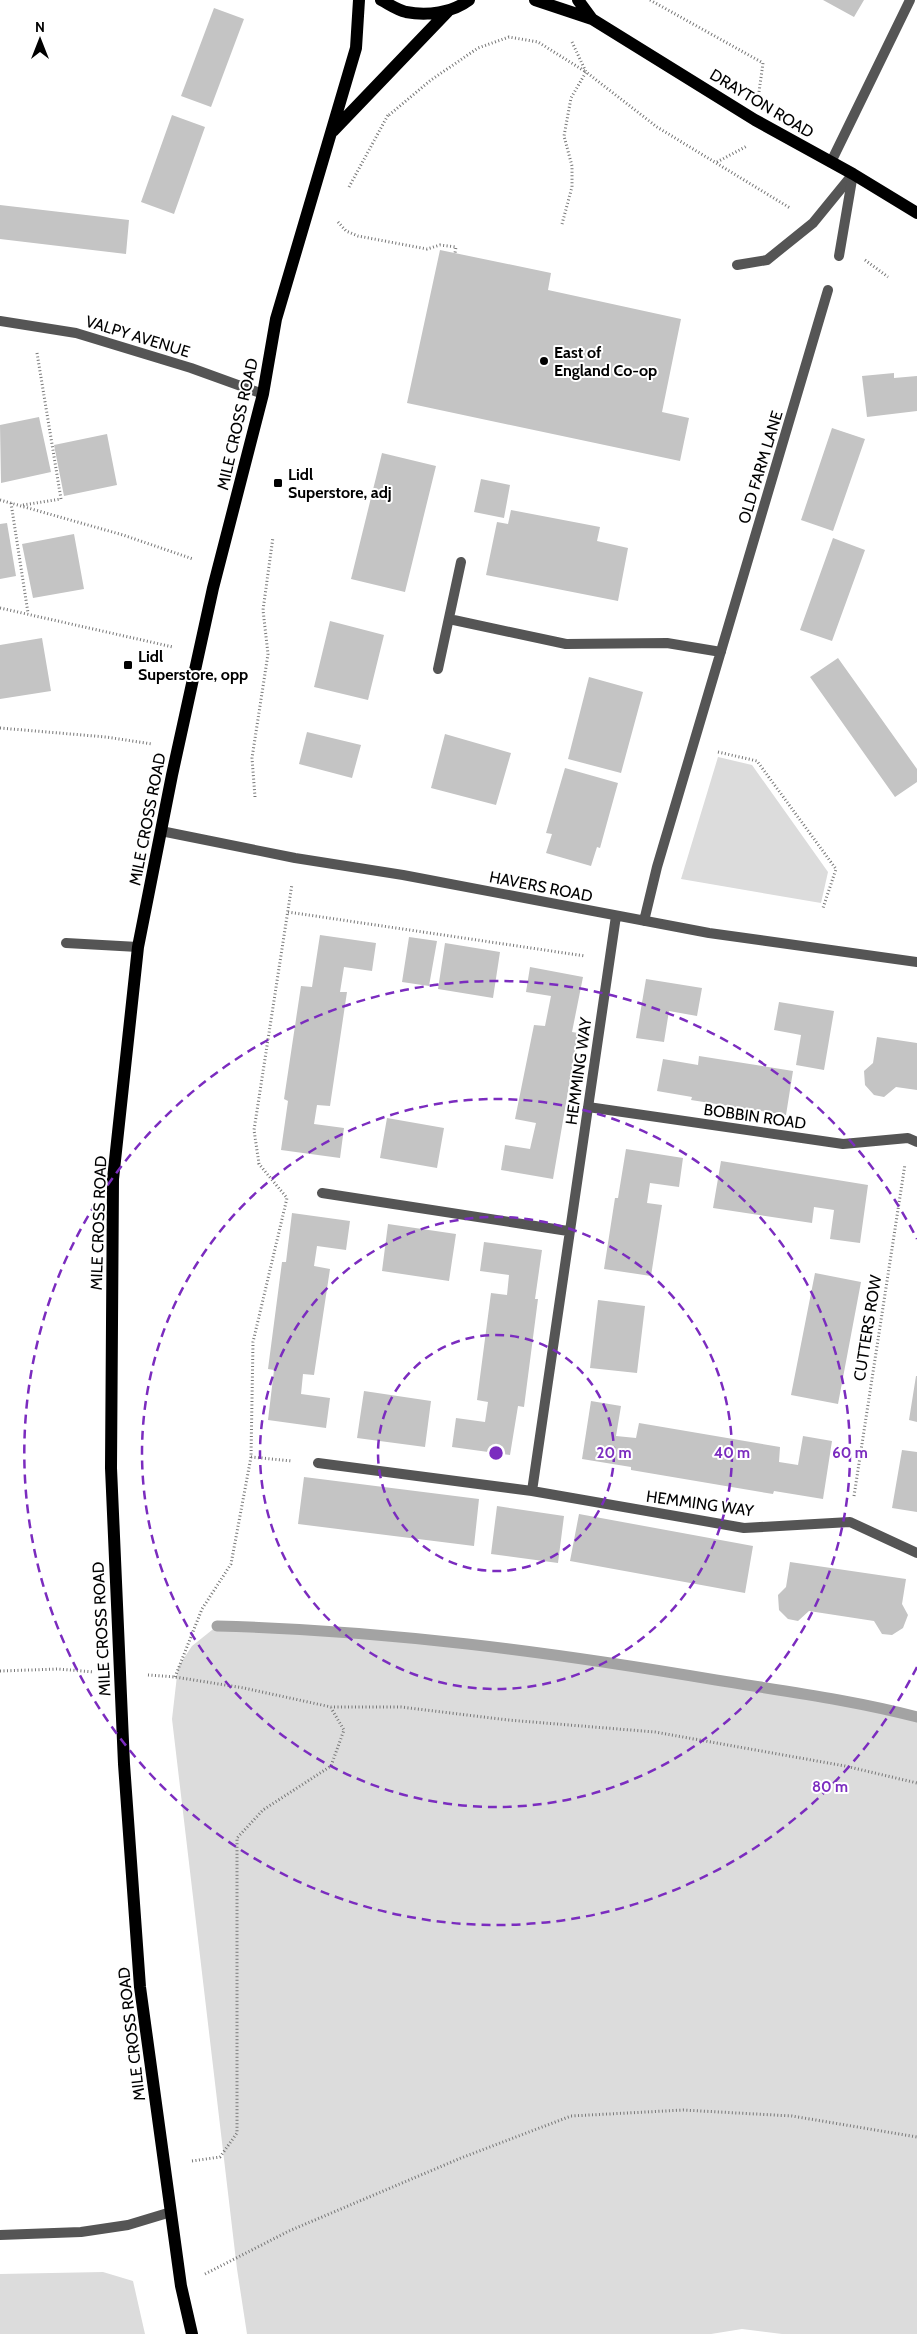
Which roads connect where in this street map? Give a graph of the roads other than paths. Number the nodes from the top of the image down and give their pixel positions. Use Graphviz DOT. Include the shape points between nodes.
graph roads {
  1 [pos="359,0"];
  2 [pos="381,0"];
  3 [pos="469,0"];
  4 [pos="535,0"];
  5 [pos="578,0"];
  6 [pos="910,0"];
  7 [pos="449,10"];
  8 [pos="592,19"];
  9 [pos="331,133"];
  10 [pos="831,162"];
  11 [pos="853,174"];
  12 [pos="917,213"];
  13 [pos="839,256"];
  14 [pos="737,265"];
  15 [pos="828,290"];
  16 [pos="0,321"];
  17 [pos="263,394"];
  18 [pos="461,562"];
  19 [pos="449,619"];
  20 [pos="721,652"];
  21 [pos="438,669"];
  22 [pos="161,831"];
  23 [pos="616,916"];
  24 [pos="644,921"];
  25 [pos="66,943"];
  26 [pos="138,947"];
  27 [pos="917,962"];
  28 [pos="588,1107"];
  29 [pos="913,1140"];
  30 [pos="322,1193"];
  31 [pos="568,1231"];
  32 [pos="318,1463"];
  33 [pos="532,1491"];
  34 [pos="917,1553"];
  35 [pos="171,2212"];
  36 [pos="0,2235"];
  37 [pos="192,2334"];
  1 -- 9 [label="main road, MILE CROSS ROAD" via="356,48"];
  2 -- 7 [label="main road" via="404,11 426,14"];
  3 -- 7 [label="main road"];
  4 -- 8 [label="main road, DRAYTON ROAD"];
  5 -- 8 [label="main road, DRAYTON ROAD"];
  6 -- 10 [label="street"];
  7 -- 9 [label="main road, MILE CROSS ROAD"];
  8 -- 10 [label="main road, DRAYTON ROAD" via="755,120"];
  9 -- 17 [label="main road, MILE CROSS ROAD" via="276,319"];
  10 -- 11 [label="main road, DRAYTON ROAD"];
  11 -- 12 [label="main road, DRAYTON ROAD"];
  11 -- 13 [label="street"];
  11 -- 14 [label="street" via="813,223 767,260"];
  15 -- 20 [label="street, OLD FARM LANE"];
  16 -- 17 [label="street, VALPY AVENUE" via="76,333"];
  17 -- 22 [label="main road, MILE CROSS ROAD" via="219,567"];
  18 -- 19 [label="street"];
  19 -- 20 [label="street" via="566,644 667,643"];
  19 -- 21 [label="street"];
  20 -- 24 [label="street, OLD FARM LANE"];
  22 -- 23 [label="street, HAVERS ROAD"];
  22 -- 26 [label="main road, MILE CROSS ROAD"];
  23 -- 24 [label="street, HAVERS ROAD"];
  23 -- 28 [label="street, HEMMING WAY"];
  24 -- 27 [label="street, HAVERS ROAD"];
  25 -- 26 [label="street"];
  26 -- 35 [label="main road, MILE CROSS ROAD" via="113,1179 111,1468 124,1764 140,1987"];
  28 -- 29 [label="street, BOBBIN ROAD" via="843,1144"];
  28 -- 31 [label="street, HEMMING WAY"];
  30 -- 31 [label="street"];
  31 -- 33 [label="street, HEMMING WAY"];
  32 -- 33 [label="street, HEMMING WAY"];
  33 -- 34 [label="street, HEMMING WAY" via="744,1528 850,1522"];
  35 -- 36 [label="street" via="128,2225 81,2232"];
  35 -- 37 [label="main road, MILE CROSS ROAD" via="181,2286"];
}
